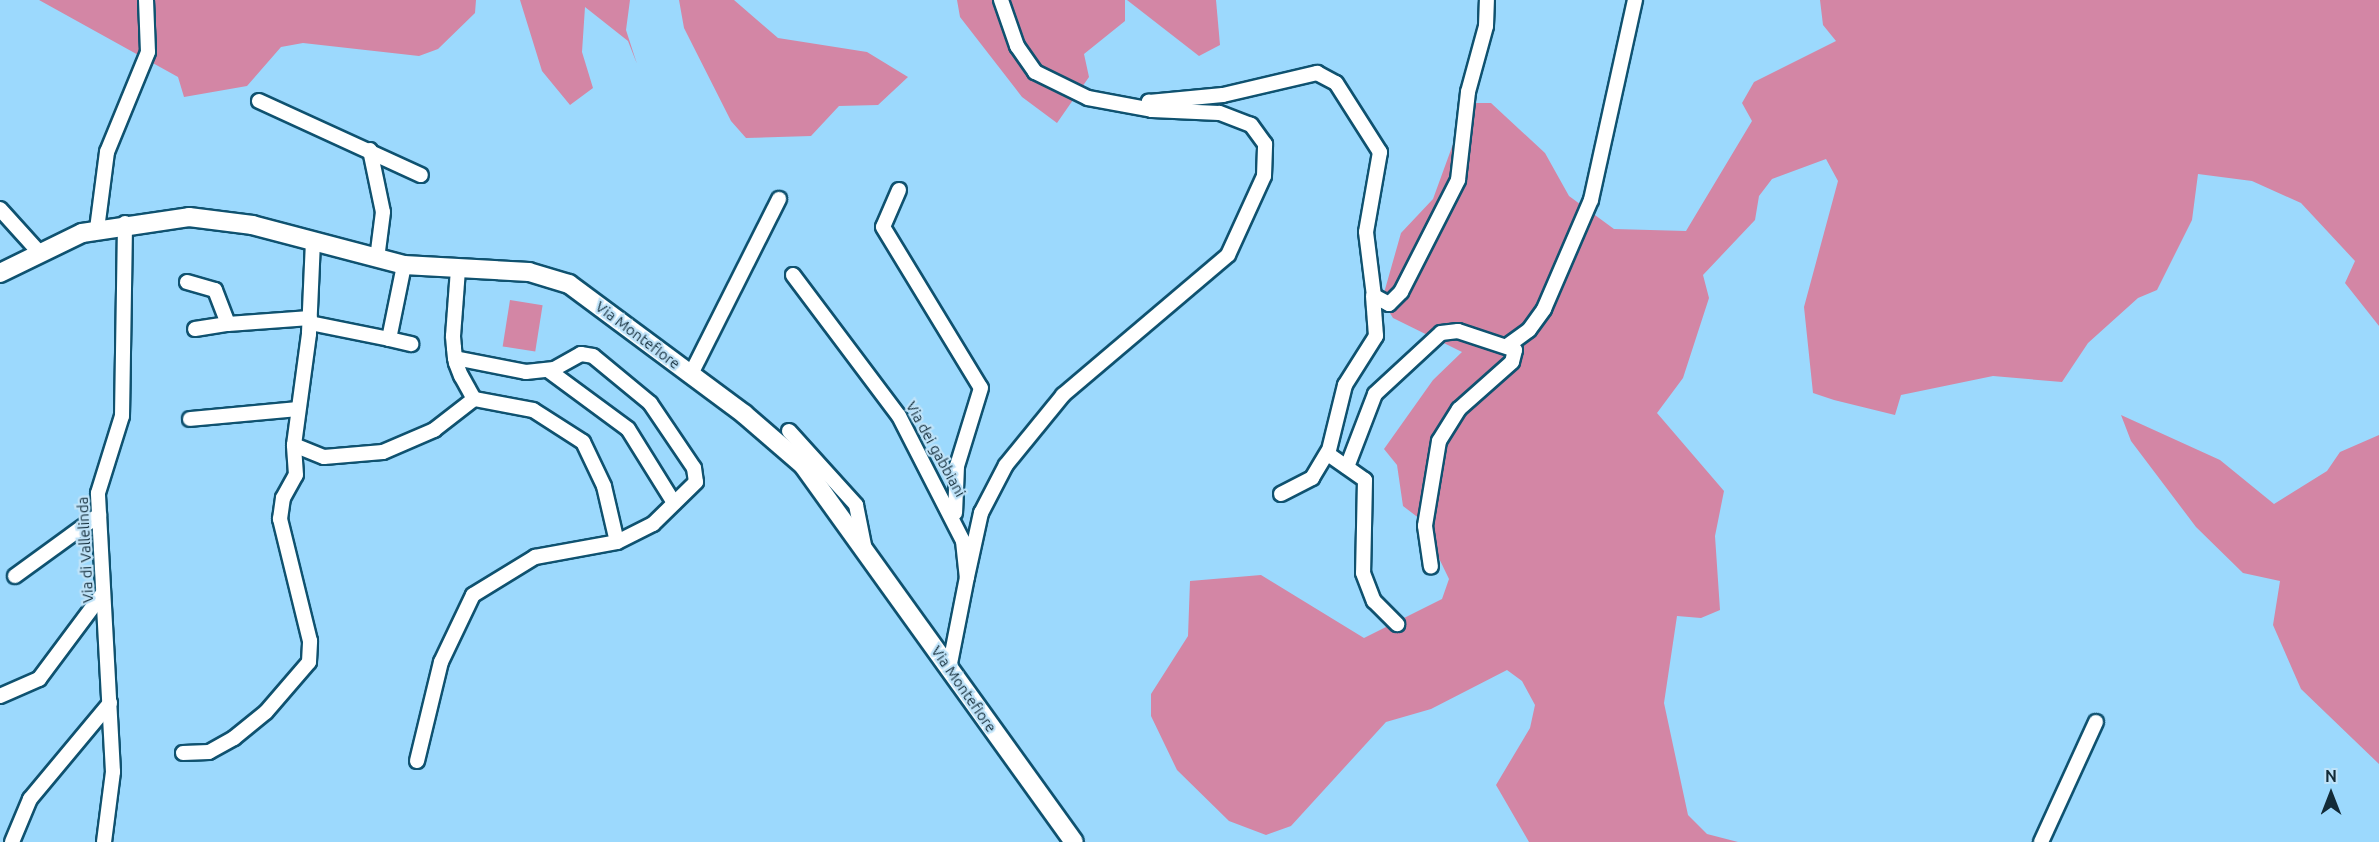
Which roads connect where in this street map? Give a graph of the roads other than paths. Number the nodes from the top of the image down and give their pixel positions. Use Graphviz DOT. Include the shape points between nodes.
graph roads {
  1 [pos="146,0"];
  2 [pos="1001,0"];
  3 [pos="1487,0"];
  4 [pos="1635,0"];
  5 [pos="259,101"];
  6 [pos="1152,111"];
  7 [pos="370,150"];
  8 [pos="421,175"];
  9 [pos="898,190"];
  10 [pos="779,199"];
  11 [pos="0,209"];
  12 [pos="125,223"];
  13 [pos="97,229"];
  14 [pos="313,241"];
  15 [pos="38,251"];
  16 [pos="377,259"];
  17 [pos="404,265"];
  18 [pos="458,269"];
  19 [pos="0,273"];
  20 [pos="793,274"];
  21 [pos="187,282"];
  22 [pos="1372,285"];
  23 [pos="310,321"];
  24 [pos="228,324"];
  25 [pos="195,329"];
  26 [pos="389,339"];
  27 [pos="411,344"];
  28 [pos="1507,346"];
  29 [pos="455,358"];
  30 [pos="548,370"];
  31 [pos="691,374"];
  32 [pos="474,399"];
  33 [pos="297,409"];
  34 [pos="190,419"];
  35 [pos="789,431"];
  36 [pos="294,446"];
  37 [pos="1328,451"];
  38 [pos="1347,467"];
  39 [pos="1281,494"];
  40 [pos="674,503"];
  41 [pos="99,515"];
  42 [pos="955,521"];
  43 [pos="617,542"];
  44 [pos="865,550"];
  45 [pos="1431,567"];
  46 [pos="15,576"];
  47 [pos="967,577"];
  48 [pos="104,593"];
  49 [pos="1397,624"];
  50 [pos="949,669"];
  51 [pos="0,696"];
  52 [pos="110,703"];
  53 [pos="2096,722"];
  54 [pos="183,753"];
  55 [pos="417,761"];
  56 [pos="2041,841"];
  57 [pos="12,842"];
  58 [pos="104,842"];
  59 [pos="1074,842"];
  1 -- 13 [label="street" via="148,52 106,152"];
  2 -- 6 [label="street" via="1017,46 1035,72 1088,98"];
  3 -- 22 [label="street" via="1454,190 1398,297 1380,304"];
  4 -- 28 [label="street" via="1588,206 1544,309 1529,330"];
  5 -- 7 [label="street"];
  6 -- 22 [label="street" via="1149,102 1157,99 1223,95 1317,74 1334,80 1380,152 1365,215"];
  6 -- 47 [label="street" via="1220,113 1251,125 1265,144 1262,181 1228,255 1063,395 1006,465 981,513"];
  7 -- 8 [label="street"];
  7 -- 16 [label="street" via="383,212"];
  9 -- 42 [label="street" via="883,227 981,388 957,466"];
  10 -- 31 [label="street"];
  11 -- 15 [label="street"];
  12 -- 13 [label="main road, Via Montefiore"];
  12 -- 14 [label="main road, Via Montefiore" via="206,218"];
  12 -- 41 [label="street, Via di Vallelinda" via="122,416 101,471"];
  13 -- 15 [label="main road, Via Montefiore"];
  14 -- 16 [label="main road, Via Montefiore"];
  14 -- 23 [label="street"];
  15 -- 19 [label="main road, Via Montefiore"];
  16 -- 17 [label="main road, Via Montefiore"];
  17 -- 18 [label="main road, Via Montefiore"];
  17 -- 26 [label="street"];
  18 -- 29 [label="street"];
  18 -- 31 [label="main road, Via Montefiore" via="529,272 561,280"];
  20 -- 42 [label="street, Via dei gabbiani" via="896,410"];
  21 -- 24 [label="street" via="215,290"];
  22 -- 37 [label="street" via="1376,336 1345,385"];
  23 -- 24 [label="street"];
  23 -- 26 [label="street"];
  23 -- 33 [label="street"];
  24 -- 25 [label="street"];
  26 -- 27 [label="street"];
  28 -- 38 [label="street" via="1458,331 1441,333 1375,394"];
  28 -- 45 [label="street" via="1515,350 1515,358 1466,401 1439,441 1425,526"];
  29 -- 30 [label="street" via="511,371"];
  29 -- 32 [label="street"];
  30 -- 40 [label="street" via="628,429"];
  30 -- 40 [label="street" via="587,354 638,390 696,471 695,484"];
  31 -- 44 [label="main road, Via Montefiore" via="798,460"];
  32 -- 36 [label="street" via="434,430 383,452 324,457"];
  32 -- 43 [label="street" via="533,410 576,435 604,486"];
  33 -- 34 [label="street"];
  33 -- 36 [label="street"];
  35 -- 44 [label="street" via="856,505"];
  36 -- 54 [label="street" via="296,474 283,498 280,519 310,641 309,662 266,712 234,738 209,752"];
  37 -- 38 [label="street" via="1331,461"];
  37 -- 39 [label="street" via="1312,478"];
  38 -- 49 [label="street" via="1365,480 1368,495 1362,566 1367,587"];
  40 -- 43 [label="street" via="650,526"];
  41 -- 46 [label="street"];
  41 -- 48 [label="street, Via di Vallelinda"];
  42 -- 47 [label="street, Via dei gabbiani" via="967,552"];
  43 -- 55 [label="street" via="535,557 473,595 441,662"];
  44 -- 50 [label="main road, Via Montefiore"];
  47 -- 50 [label="street, Via dei gabbiani"];
  48 -- 51 [label="street" via="36,682"];
  48 -- 52 [label="street, Via di Vallelinda"];
  50 -- 59 [label="main road, Via Montefiore"];
  52 -- 57 [label="street" via="30,799"];
  52 -- 58 [label="street, Via di Vallelinda" via="113,789"];
  53 -- 56 [label="street"];
}
